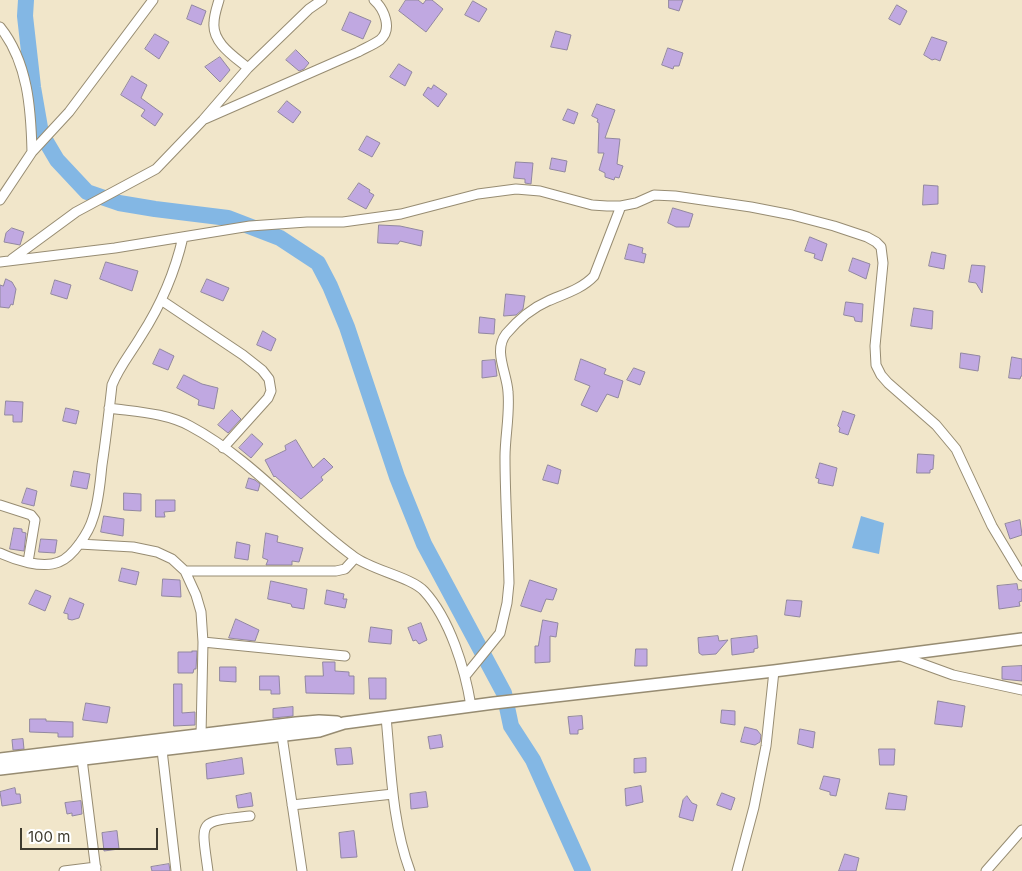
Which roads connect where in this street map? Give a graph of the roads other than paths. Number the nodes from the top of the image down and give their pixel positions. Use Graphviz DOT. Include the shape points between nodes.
graph roads {
  1 [pos="153,0"];
  2 [pos="219,0"];
  3 [pos="322,0"];
  4 [pos="374,0"];
  5 [pos="0,27"];
  6 [pos="248,68"];
  7 [pos="203,120"];
  8 [pos="32,152"];
  9 [pos="0,200"];
  10 [pos="620,206"];
  11 [pos="183,237"];
  12 [pos="11,260"];
  13 [pos="0,262"];
  14 [pos="161,300"];
  15 [pos="110,408"];
  16 [pos="223,448"];
  17 [pos="0,505"];
  18 [pos="79,544"];
  19 [pos="0,553"];
  20 [pos="355,558"];
  21 [pos="28,562"];
  22 [pos="185,571"];
  23 [pos="1022,576"];
  24 [pos="1022,639"];
  25 [pos="203,642"];
  26 [pos="898,655"];
  27 [pos="345,656"];
  28 [pos="774,671"];
  29 [pos="466,675"];
  30 [pos="1022,690"];
  31 [pos="471,706"];
  32 [pos="386,717"];
  33 [pos="344,723"];
  34 [pos="200,735"];
  35 [pos="282,736"];
  36 [pos="162,750"];
  37 [pos="82,759"];
  38 [pos="0,760"];
  39 [pos="0,769"];
  40 [pos="394,794"];
  41 [pos="292,805"];
  42 [pos="250,816"];
  43 [pos="1022,830"];
  44 [pos="96,869"];
  45 [pos="64,871"];
  46 [pos="176,871"];
  47 [pos="208,871"];
  48 [pos="302,871"];
  49 [pos="410,871"];
  50 [pos="737,871"];
  51 [pos="986,871"];
  1 -- 8 [label="street" via="69,112"];
  2 -- 6 [label="street" via="214,23 216,37"];
  3 -- 6 [label="street"];
  4 -- 7 [label="street" via="386,18 386,29 381,39"];
  5 -- 8 [label="street" via="13,47 26,84"];
  6 -- 7 [label="street"];
  7 -- 12 [label="street" via="156,169 76,212"];
  8 -- 9 [label="street"];
  10 -- 11 [label="street" via="592,205 540,191 516,189 478,194 401,214 344,222 250,226"];
  10 -- 23 [label="street" via="654,195 741,206 834,226 876,242 883,254 874,354 876,366 888,383 936,425 956,449 992,526"];
  10 -- 29 [label="street" via="589,282 533,309 501,342 508,395 505,457 507,603 500,633"];
  11 -- 12 [label="street"];
  11 -- 14 [label="street"];
  12 -- 13 [label="street"];
  14 -- 15 [label="street" via="142,336 117,372"];
  14 -- 16 [label="street" via="243,355 268,379 271,391 268,398"];
  15 -- 16 [label="street" via="158,414 190,426"];
  15 -- 18 [label="street" via="93,518"];
  16 -- 20 [label="street"];
  17 -- 21 [label="street" via="31,515 35,520"];
  18 -- 21 [label="street" via="60,562 48,565"];
  18 -- 22 [label="street" via="133,547 157,552 172,559"];
  19 -- 21 [label="street"];
  20 -- 22 [label="street" via="345,568 336,571"];
  20 -- 29 [label="street" via="423,590 436,606"];
  22 -- 25 [label="street" via="201,612"];
  24 -- 26 [label="main road"];
  25 -- 27 [label="street"];
  25 -- 34 [label="street"];
  26 -- 28 [label="main road"];
  26 -- 30 [label="street" via="953,675"];
  28 -- 31 [label="main road"];
  28 -- 50 [label="street" via="766,746"];
  29 -- 31 [label="street"];
  31 -- 32 [label="main road"];
  32 -- 33 [label="main road"];
  32 -- 40 [label="street"];
  33 -- 34 [label="main road" via="319,721"];
  33 -- 35 [label="main road" via="319,731"];
  34 -- 38 [label="main road"];
  35 -- 36 [label="main road"];
  35 -- 41 [label="street"];
  36 -- 37 [label="main road"];
  36 -- 46 [label="street"];
  37 -- 39 [label="main road"];
  37 -- 44 [label="street"];
  40 -- 41 [label="street"];
  40 -- 49 [label="street"];
  41 -- 48 [label="street"];
  42 -- 47 [label="street" via="212,821 205,827"];
  43 -- 51 [label="street"];
  44 -- 45 [label="street"];
}
